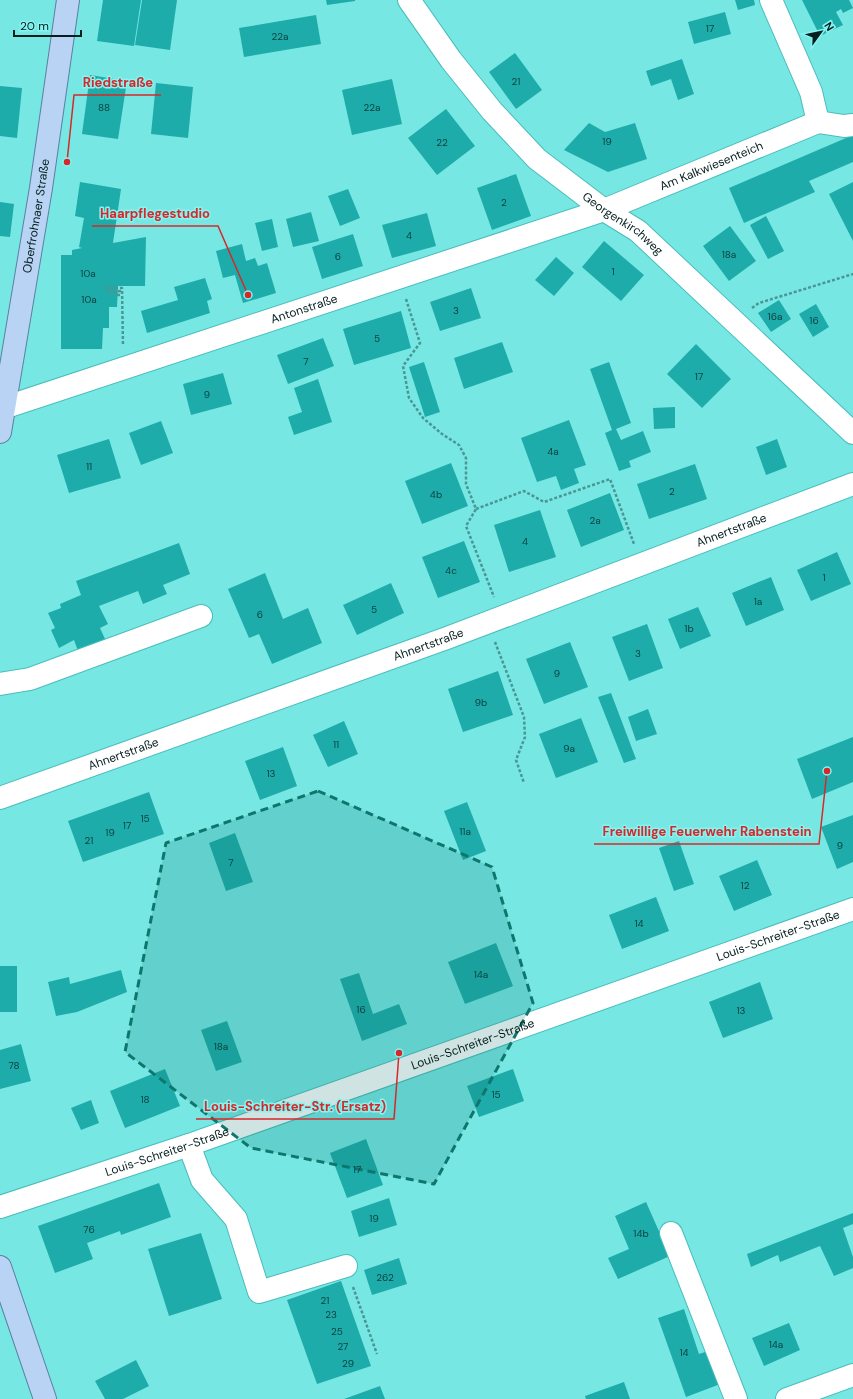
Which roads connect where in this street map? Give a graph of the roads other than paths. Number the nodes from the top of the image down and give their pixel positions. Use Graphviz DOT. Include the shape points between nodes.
graph roads {
  1 [pos="68,0"];
  2 [pos="409,0"];
  3 [pos="771,0"];
  4 [pos="818,122"];
  5 [pos="853,125"];
  6 [pos="604,210"];
  7 [pos="2,409"];
  8 [pos="0,432"];
  9 [pos="853,433"];
  10 [pos="853,484"];
  11 [pos="201,616"];
  12 [pos="0,684"];
  13 [pos="0,798"];
  14 [pos="853,909"];
  15 [pos="189,1145"];
  16 [pos="0,1207"];
  17 [pos="671,1233"];
  18 [pos="346,1266"];
  19 [pos="0,1267"];
  20 [pos="853,1375"];
  21 [pos="45,1399"];
  22 [pos="736,1399"];
  23 [pos="787,1399"];
  1 -- 7 [label="main road, Oberfrohnaer Straße" via="41,188"];
  2 -- 6 [label="street, Georgenkirchweg" via="451,60 492,111 537,159"];
  3 -- 4 [label="street" via="811,92"];
  4 -- 5 [label="street"];
  4 -- 6 [label="street, Am Kalkwiesenteich"];
  6 -- 7 [label="street, Antonstraße"];
  6 -- 9 [label="street, Georgenkirchweg" via="638,231"];
  7 -- 8 [label="main road, Oberfrohnaer Straße"];
  10 -- 13 [label="street, Ahnertstraße" via="495,620"];
  11 -- 12 [label="street" via="30,679"];
  14 -- 15 [label="street, Louis-Schreiter-Straße"];
  15 -- 16 [label="street, Louis-Schreiter-Straße"];
  15 -- 18 [label="street" via="202,1180 236,1219 259,1292"];
  17 -- 22 [label="street"];
  19 -- 21 [label="main road"];
  20 -- 23 [label="street"];
}
